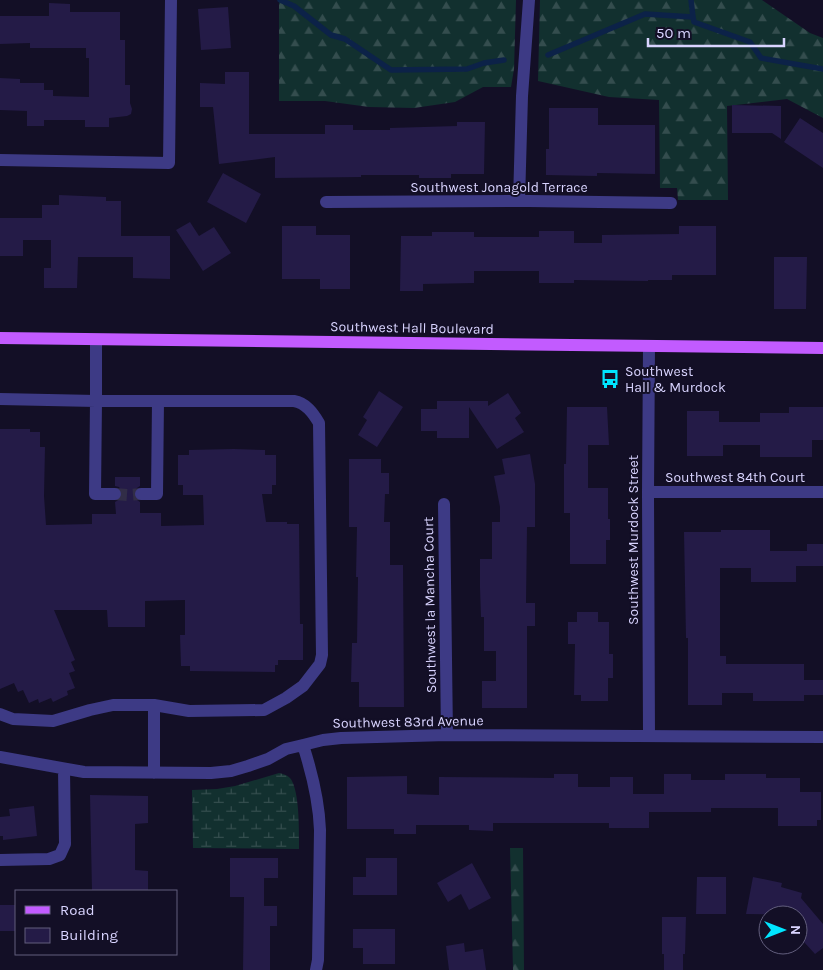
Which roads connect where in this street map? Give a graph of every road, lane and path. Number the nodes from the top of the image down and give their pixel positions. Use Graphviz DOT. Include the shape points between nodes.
graph roads {
  1 [pos="171,0"];
  2 [pos="528,0"];
  3 [pos="0,160"];
  4 [pos="519,201"];
  5 [pos="326,202"];
  6 [pos="671,203"];
  7 [pos="0,338"];
  8 [pos="96,340"];
  9 [pos="649,346"];
  10 [pos="823,348"];
  11 [pos="0,399"];
  12 [pos="96,401"];
  13 [pos="158,401"];
  14 [pos="648,492"];
  15 [pos="823,492"];
  16 [pos="115,494"];
  17 [pos="140,494"];
  18 [pos="444,504"];
  19 [pos="154,705"];
  20 [pos="0,714"];
  21 [pos="447,735"];
  22 [pos="650,735"];
  23 [pos="823,737"];
  24 [pos="303,744"];
  25 [pos="0,756"];
  26 [pos="64,769"];
  27 [pos="154,773"];
  28 [pos="0,860"];
  29 [pos="316,970"];
  1 -- 3 [label="street" via="169,163"];
  2 -- 4 [label="street"];
  4 -- 5 [label="street, Southwest Jonagold Terrace"];
  4 -- 6 [label="street, Southwest Jonagold Terrace"];
  7 -- 8 [label="main road, Southwest Hall Boulevard"];
  8 -- 9 [label="main road, Southwest Hall Boulevard"];
  8 -- 12 [label="street"];
  9 -- 10 [label="main road, Southwest Hall Boulevard"];
  9 -- 14 [label="street, Southwest Murdock Street"];
  11 -- 12 [label="street"];
  12 -- 13 [label="street"];
  12 -- 16 [label="street" via="95,494"];
  13 -- 17 [label="street" via="157,494"];
  13 -- 19 [label="street" via="300,402 314,414 320,430 322,655 320,664 303,686 264,710 189,711"];
  14 -- 15 [label="street, Southwest 84th Court"];
  14 -- 22 [label="street, Southwest Murdock Street"];
  18 -- 21 [label="street, Southwest la Mancha Court"];
  19 -- 20 [label="street" via="113,706 53,721 13,719"];
  19 -- 27 [label="street"];
  21 -- 22 [label="street, Southwest 83rd Avenue"];
  21 -- 24 [label="street, Southwest 83rd Avenue" via="341,738"];
  22 -- 23 [label="street, Southwest 83rd Avenue"];
  24 -- 27 [label="street, Southwest 83rd Avenue" via="231,771"];
  24 -- 29 [label="street" via="319,811"];
  25 -- 26 [label="street, Southwest 83rd Avenue"];
  26 -- 27 [label="street, Southwest 83rd Avenue"];
  26 -- 28 [label="street" via="65,844 60,855 49,860"];
}
